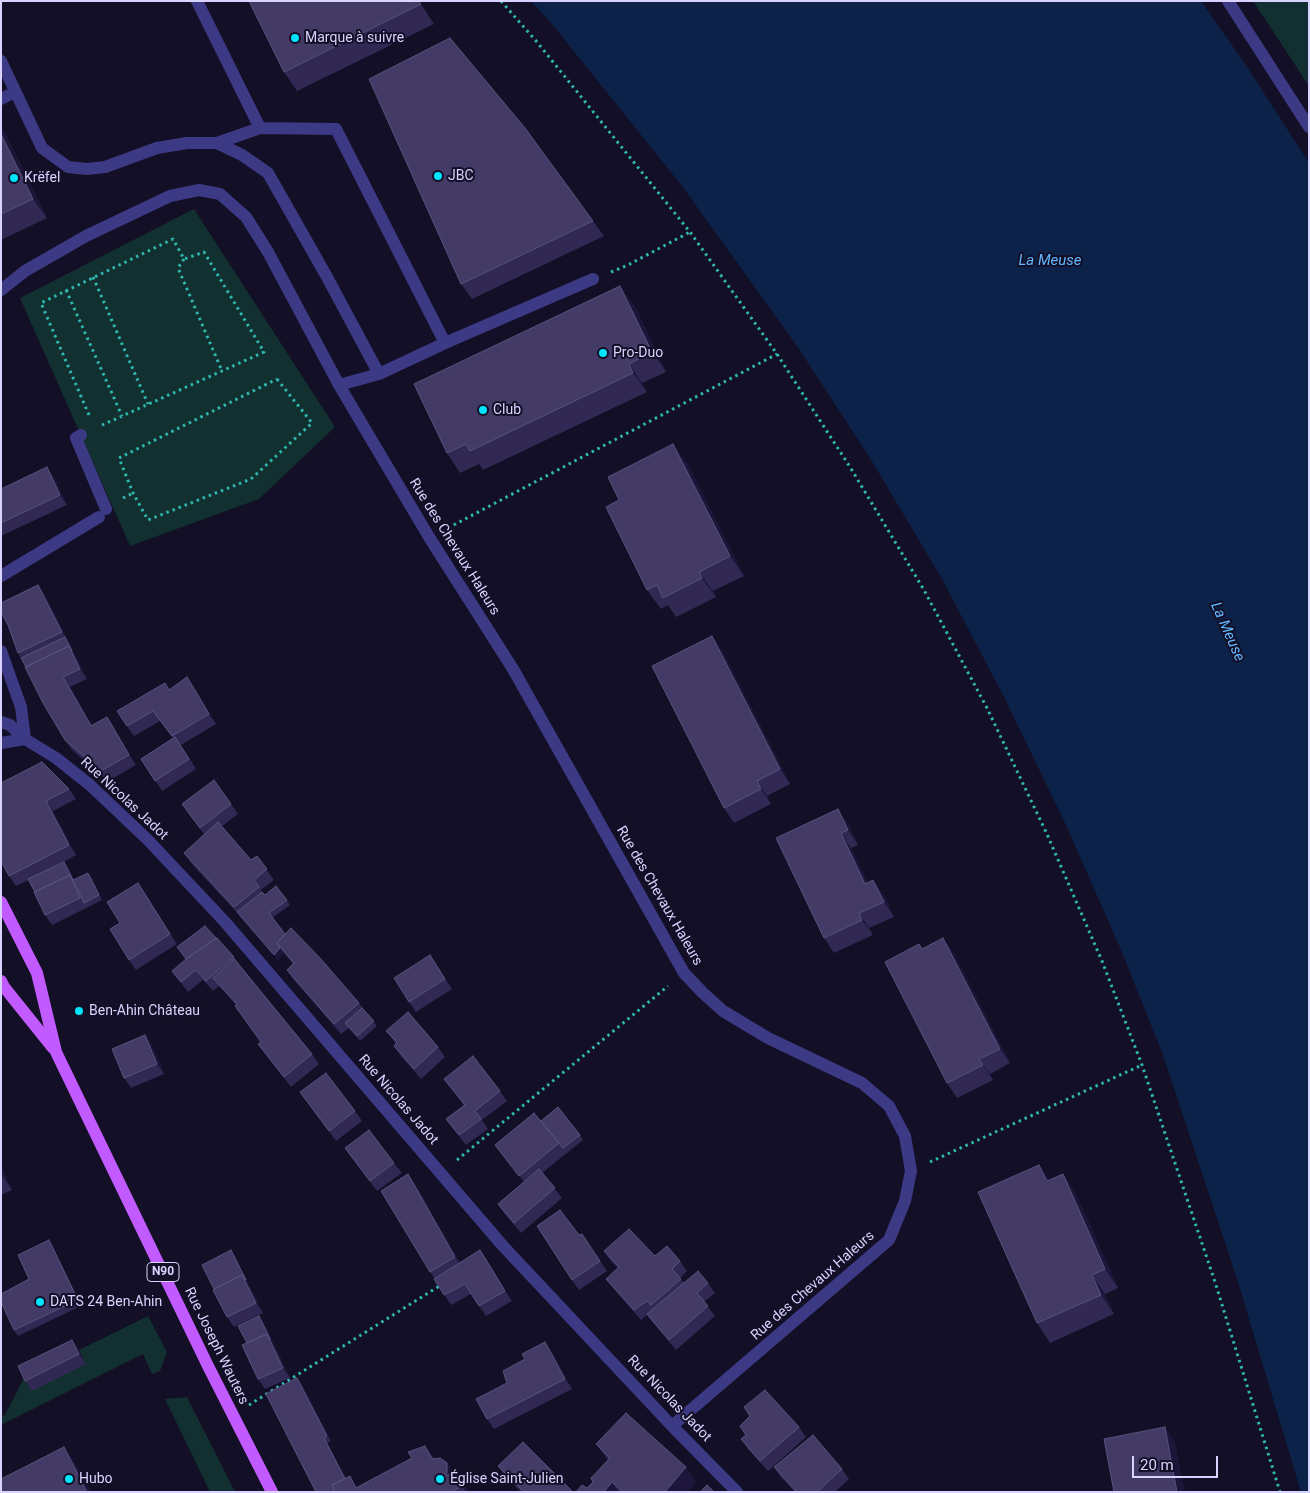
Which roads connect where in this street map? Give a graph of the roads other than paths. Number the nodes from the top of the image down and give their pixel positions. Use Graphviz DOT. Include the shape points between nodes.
graph roads {
  1 [pos="197,1"];
  2 [pos="1228,1"];
  3 [pos="1,61"];
  4 [pos="15,92"];
  5 [pos="1,99"];
  6 [pos="1309,127"];
  7 [pos="260,128"];
  8 [pos="216,143"];
  9 [pos="592,279"];
  10 [pos="1,290"];
  11 [pos="445,344"];
  12 [pos="379,374"];
  13 [pos="339,385"];
  14 [pos="81,435"];
  15 [pos="1,576"];
  16 [pos="1,651"];
  17 [pos="1,722"];
  18 [pos="25,739"];
  19 [pos="1,743"];
  20 [pos="1,902"];
  21 [pos="1,981"];
  22 [pos="56,1052"];
  23 [pos="672,1426"];
  24 [pos="272,1492"];
  25 [pos="737,1492"];
  1 -- 7 [label="street"];
  2 -- 6 [label="street"];
  3 -- 4 [label="street"];
  4 -- 5 [label="street"];
  4 -- 8 [label="street" via="42,148 68,167 105,167 157,148"];
  7 -- 8 [label="street"];
  7 -- 11 [label="street" via="336,129"];
  8 -- 12 [label="street" via="242,155 268,173"];
  9 -- 11 [label="street"];
  10 -- 13 [label="street, Rue des Chevaux Haleurs" via="24,271 86,236 170,196 200,190 220,194 246,217 268,252"];
  11 -- 12 [label="street"];
  12 -- 13 [label="street"];
  13 -- 23 [label="street, Rue des Chevaux Haleurs" via="513,669 684,973 723,1011 768,1038 862,1083 889,1106 905,1136 911,1171 905,1201 889,1240"];
  14 -- 15 [label="street" via="76,438 105,510"];
  16 -- 18 [label="street" via="22,707"];
  17 -- 18 [label="street, Rue Nicolas Jadot" via="10,725"];
  18 -- 19 [label="street"];
  18 -- 23 [label="street, Rue Nicolas Jadot" via="90,785 148,840 225,922 503,1246"];
  20 -- 22 [label="main road, Rue Joseph Wauters / N90" via="37,973"];
  21 -- 22 [label="main road, Rue Joseph Wauters / N90"];
  22 -- 24 [label="main road, Rue Joseph Wauters / N90"];
  23 -- 25 [label="street, Rue Nicolas Jadot"];
}
